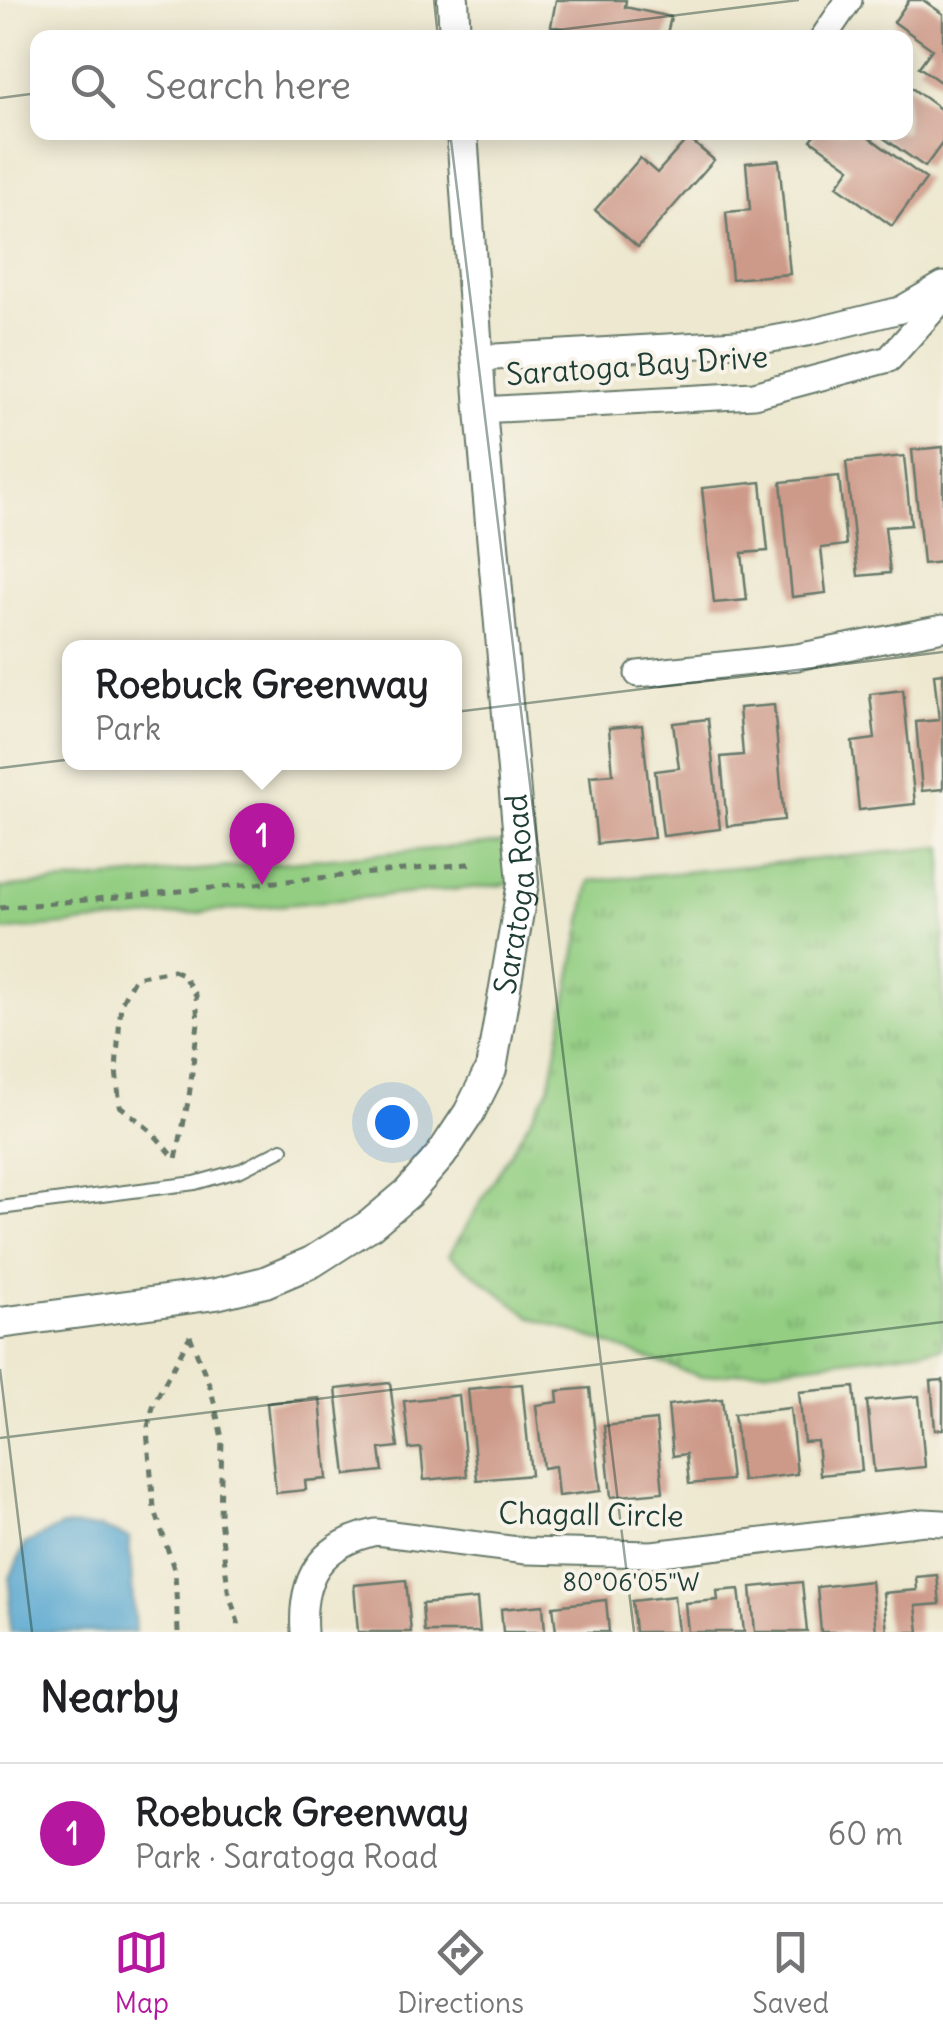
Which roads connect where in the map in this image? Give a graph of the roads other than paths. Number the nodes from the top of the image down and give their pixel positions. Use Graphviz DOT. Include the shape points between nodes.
graph roads {
  1 [pos="453,0"];
  2 [pos="849,0"];
  3 [pos="455,30"];
  4 [pos="828,30"];
  5 [pos="463,140"];
  6 [pos="943,285"];
  7 [pos="943,294"];
  8 [pos="478,358"];
  9 [pos="481,410"];
  10 [pos="943,628"];
  11 [pos="638,674"];
  12 [pos="282,1149"];
  13 [pos="0,1208"];
  14 [pos="0,1323"];
  15 [pos="943,1522"];
  16 [pos="304,1632"];
  1 -- 3 [label="street"];
  2 -- 4 [label="street"];
  5 -- 8 [label="street, Saratoga Road"];
  6 -- 8 [label="street, Saratoga Bay Drive" via="900,310 754,342"];
  7 -- 9 [label="street, Saratoga Bay Drive" via="889,360 754,395"];
  8 -- 9 [label="street, Saratoga Road"];
  9 -- 14 [label="street, Saratoga Road" via="523,883 491,1069 469,1113 408,1193 312,1262 216,1294"];
  10 -- 11 [label="street" via="796,657"];
  12 -- 13 [label="lane" via="196,1183"];
  15 -- 16 [label="street, Chagall Circle" via="652,1554 526,1551 376,1532 356,1536 323,1558 305,1594"];
}
